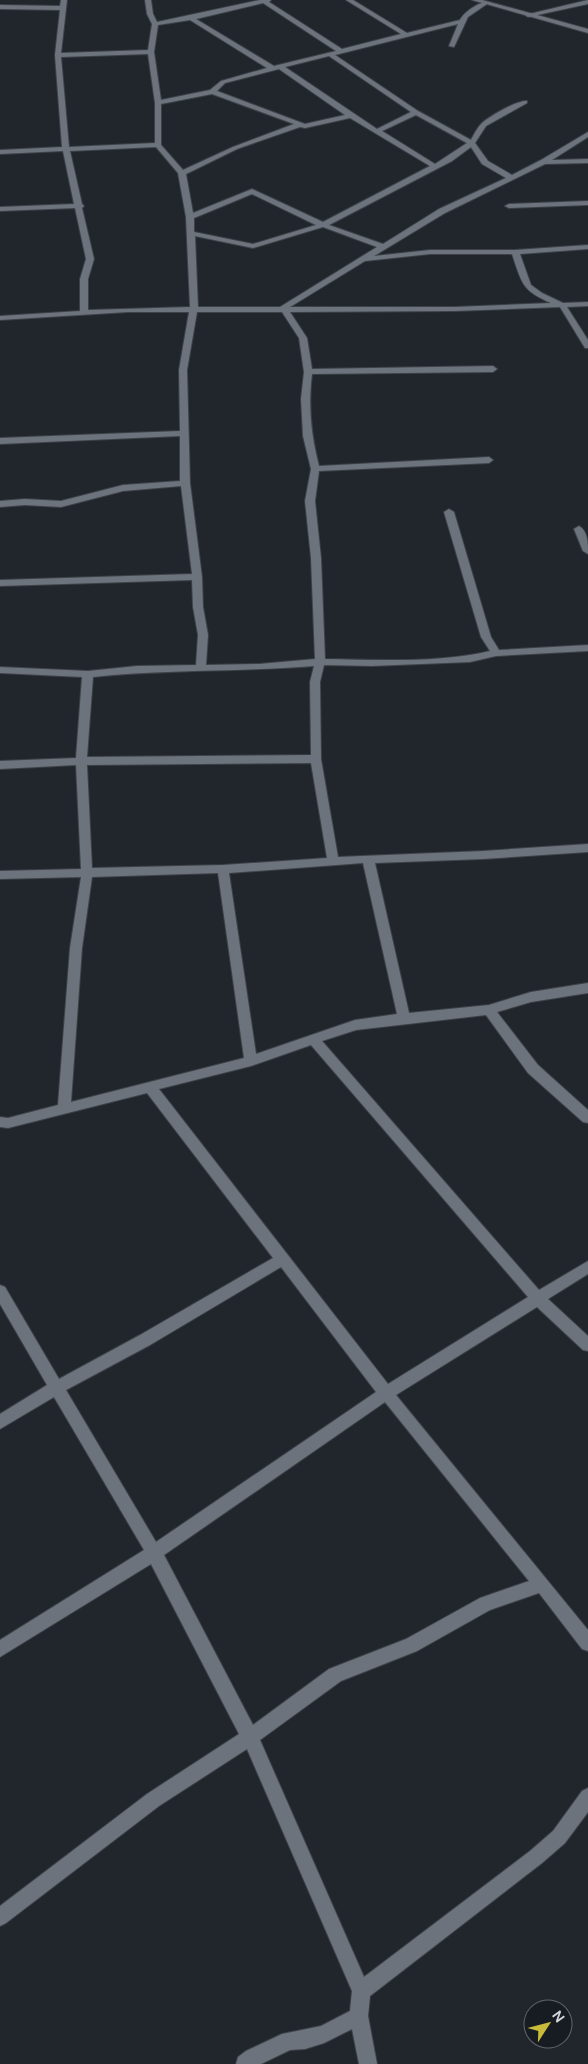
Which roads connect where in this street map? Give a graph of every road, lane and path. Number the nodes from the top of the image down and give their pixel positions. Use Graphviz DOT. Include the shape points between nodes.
graph roads {
  1 [pos="148,0"];
  2 [pos="349,0"];
  3 [pos="475,0"];
  4 [pos="266,1"];
  5 [pos="588,2"];
  6 [pos="486,3"];
  7 [pos="63,4"];
  8 [pos="0,7"];
  9 [pos="528,15"];
  10 [pos="191,18"];
  11 [pos="462,21"];
  12 [pos="155,24"];
  13 [pos="588,31"];
  14 [pos="405,34"];
  15 [pos="452,46"];
  16 [pos="342,51"];
  17 [pos="151,52"];
  18 [pos="58,54"];
  19 [pos="330,54"];
  20 [pos="277,67"];
  21 [pos="212,92"];
  22 [pos="525,102"];
  23 [pos="158,103"];
  24 [pos="416,112"];
  25 [pos="351,116"];
  26 [pos="301,124"];
  27 [pos="375,132"];
  28 [pos="588,134"];
  29 [pos="472,143"];
  30 [pos="158,145"];
  31 [pos="66,150"];
  32 [pos="0,152"];
  33 [pos="588,161"];
  34 [pos="544,162"];
  35 [pos="434,166"];
  36 [pos="182,173"];
  37 [pos="510,177"];
  38 [pos="588,202"];
  39 [pos="80,206"];
  40 [pos="509,206"];
  41 [pos="0,209"];
  42 [pos="190,217"];
  43 [pos="323,225"];
  44 [pos="190,233"];
  45 [pos="381,246"];
  46 [pos="588,247"];
  47 [pos="515,252"];
  48 [pos="360,260"];
  49 [pos="588,304"];
  50 [pos="562,305"];
  51 [pos="283,308"];
  52 [pos="194,309"];
  53 [pos="84,311"];
  54 [pos="0,318"];
  55 [pos="588,346"];
  56 [pos="493,369"];
  57 [pos="308,372"];
  58 [pos="184,433"];
  59 [pos="0,441"];
  60 [pos="489,460"];
  61 [pos="316,468"];
  62 [pos="185,483"];
  63 [pos="0,504"];
  64 [pos="449,512"];
  65 [pos="579,529"];
  66 [pos="588,551"];
  67 [pos="197,577"];
  68 [pos="0,583"];
  69 [pos="588,648"];
  70 [pos="496,653"];
  71 [pos="320,662"];
  72 [pos="201,668"];
  73 [pos="0,670"];
  74 [pos="88,674"];
  75 [pos="316,759"];
  76 [pos="81,761"];
  77 [pos="0,765"];
  78 [pos="588,848"];
  79 [pos="368,859"];
  80 [pos="333,862"];
  81 [pos="223,869"];
  82 [pos="87,874"];
  83 [pos="0,875"];
  84 [pos="588,988"];
  85 [pos="489,1010"];
  86 [pos="404,1018"];
  87 [pos="313,1039"];
  88 [pos="252,1061"];
  89 [pos="151,1088"];
  90 [pos="64,1108"];
  91 [pos="588,1118"];
  92 [pos="3,1124"];
  93 [pos="283,1259"];
  94 [pos="588,1267"];
  95 [pos="0,1291"];
  96 [pos="537,1298"];
  97 [pos="588,1345"];
  98 [pos="56,1388"];
  99 [pos="386,1393"];
  100 [pos="0,1422"];
  101 [pos="154,1553"];
  102 [pos="542,1584"];
  103 [pos="588,1643"];
  104 [pos="0,1649"];
  105 [pos="250,1737"];
  106 [pos="588,1797"];
  107 [pos="0,1917"];
  108 [pos="361,1991"];
  109 [pos="359,2016"];
  110 [pos="245,2064"];
  111 [pos="368,2064"];
  1 -- 12 [label="street"];
  2 -- 14 [label="street"];
  3 -- 6 [label="street"];
  4 -- 10 [label="street"];
  4 -- 16 [label="street"];
  5 -- 9 [label="street"];
  6 -- 9 [label="street"];
  6 -- 11 [label="street"];
  7 -- 8 [label="street"];
  7 -- 18 [label="street"];
  9 -- 13 [label="street"];
  10 -- 12 [label="street"];
  10 -- 20 [label="street"];
  11 -- 14 [label="street"];
  11 -- 15 [label="street"];
  12 -- 17 [label="street"];
  14 -- 16 [label="street"];
  16 -- 19 [label="street"];
  17 -- 18 [label="street"];
  17 -- 23 [label="street"];
  18 -- 31 [label="street"];
  19 -- 20 [label="street"];
  19 -- 24 [label="street"];
  20 -- 21 [label="street" via="223,82"];
  20 -- 25 [label="street"];
  21 -- 23 [label="street"];
  21 -- 26 [label="street"];
  22 -- 29 [label="street" via="484,125"];
  23 -- 30 [label="street"];
  24 -- 27 [label="street"];
  24 -- 29 [label="street"];
  25 -- 26 [label="street" via="305,126"];
  25 -- 27 [label="street"];
  26 -- 36 [label="street" via="235,148"];
  27 -- 35 [label="street"];
  28 -- 34 [label="street"];
  29 -- 35 [label="street"];
  29 -- 37 [label="street" via="485,162"];
  30 -- 31 [label="street"];
  30 -- 36 [label="street"];
  31 -- 32 [label="street"];
  31 -- 39 [label="street"];
  33 -- 34 [label="street"];
  34 -- 37 [label="street"];
  35 -- 43 [label="street"];
  36 -- 42 [label="street"];
  37 -- 45 [label="street"];
  38 -- 40 [label="street"];
  39 -- 41 [label="street"];
  39 -- 53 [label="street" via="90,259 84,279"];
  42 -- 43 [label="street" via="252,191"];
  42 -- 44 [label="street"];
  43 -- 44 [label="street" via="253,246"];
  43 -- 45 [label="street"];
  44 -- 52 [label="street"];
  45 -- 48 [label="street"];
  46 -- 47 [label="street"];
  47 -- 48 [label="street" via="430,252"];
  47 -- 50 [label="street" via="527,286"];
  48 -- 51 [label="street"];
  49 -- 50 [label="street"];
  50 -- 51 [label="street" via="456,309"];
  50 -- 55 [label="street"];
  51 -- 52 [label="street"];
  51 -- 57 [label="street" via="303,338"];
  52 -- 53 [label="street"];
  52 -- 58 [label="street" via="184,370"];
  53 -- 54 [label="street"];
  56 -- 57 [label="street"];
  57 -- 61 [label="street" via="305,399 307,436"];
  58 -- 59 [label="street"];
  58 -- 62 [label="street"];
  60 -- 61 [label="street"];
  61 -- 71 [label="street" via="310,501"];
  62 -- 63 [label="street" via="122,488 61,504"];
  62 -- 67 [label="street"];
  64 -- 70 [label="street" via="486,637"];
  65 -- 66 [label="street"];
  67 -- 68 [label="street"];
  67 -- 72 [label="street" via="203,635"];
  69 -- 70 [label="street"];
  70 -- 71 [label="street" via="470,659"];
  71 -- 72 [label="street"];
  71 -- 75 [label="street" via="315,682"];
  72 -- 74 [label="street"];
  73 -- 74 [label="street"];
  74 -- 76 [label="street" via="84,691"];
  75 -- 76 [label="street"];
  75 -- 80 [label="street"];
  76 -- 77 [label="street"];
  76 -- 82 [label="street"];
  78 -- 79 [label="street"];
  79 -- 80 [label="street"];
  79 -- 86 [label="street"];
  80 -- 81 [label="street"];
  81 -- 82 [label="street"];
  81 -- 88 [label="street"];
  82 -- 83 [label="street"];
  82 -- 90 [label="street" via="76,948"];
  84 -- 85 [label="street" via="531,998"];
  85 -- 86 [label="street"];
  85 -- 91 [label="street" via="533,1069"];
  86 -- 87 [label="street" via="355,1025"];
  87 -- 88 [label="street"];
  87 -- 96 [label="street"];
  88 -- 89 [label="street"];
  89 -- 90 [label="street"];
  89 -- 93 [label="street"];
  90 -- 92 [label="street"];
  93 -- 98 [label="street"];
  93 -- 99 [label="street"];
  94 -- 96 [label="street"];
  95 -- 98 [label="street"];
  96 -- 97 [label="street"];
  96 -- 99 [label="street"];
  98 -- 100 [label="street"];
  98 -- 101 [label="street"];
  99 -- 101 [label="street"];
  99 -- 102 [label="street"];
  101 -- 104 [label="street"];
  101 -- 105 [label="street"];
  102 -- 103 [label="street"];
  102 -- 105 [label="street" via="486,1604 412,1645 336,1675"];
  105 -- 107 [label="street" via="153,1800"];
  105 -- 108 [label="street"];
  106 -- 108 [label="street" via="559,1837 536,1858"];
  108 -- 109 [label="street"];
  109 -- 110 [label="street" via="324,2034 289,2041"];
  109 -- 111 [label="street"];
}
